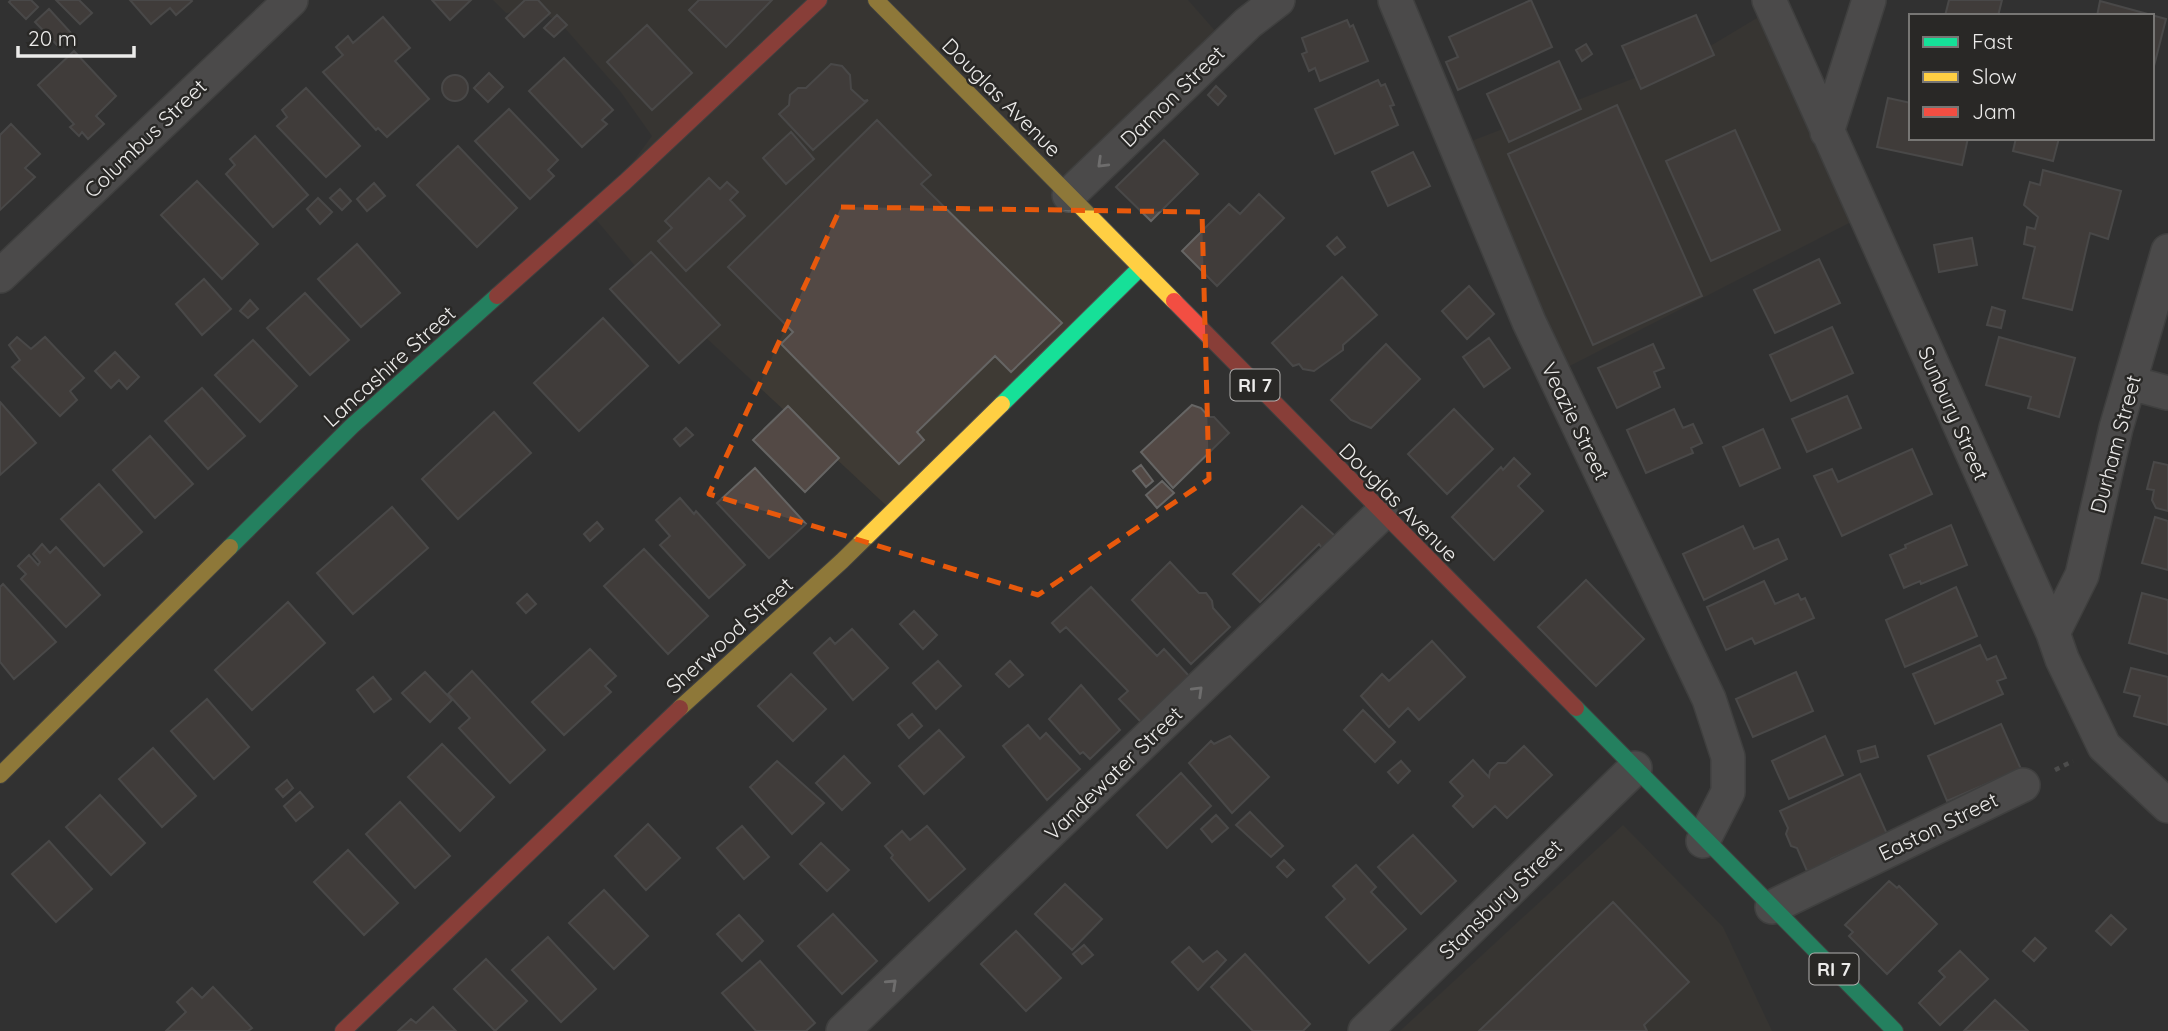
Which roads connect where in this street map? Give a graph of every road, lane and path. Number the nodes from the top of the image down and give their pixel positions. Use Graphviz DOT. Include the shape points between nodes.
graph roads {
  1 [pos="291,0"];
  2 [pos="819,0"];
  3 [pos="876,0"];
  4 [pos="1278,0"];
  5 [pos="1395,0"];
  6 [pos="1769,0"];
  7 [pos="1869,0"];
  8 [pos="1827,132"];
  9 [pos="1069,195"];
  10 [pos="2168,251"];
  11 [pos="1140,268"];
  12 [pos="0,276"];
  13 [pos="2131,383"];
  14 [pos="2168,393"];
  15 [pos="1381,514"];
  16 [pos="2053,633"];
  17 [pos="2104,747"];
  18 [pos="1635,768"];
  19 [pos="0,775"];
  20 [pos="2023,785"];
  21 [pos="2168,806"];
  22 [pos="1703,841"];
  23 [pos="1772,907"];
  24 [pos="343,1031"];
  25 [pos="842,1031"];
  26 [pos="1365,1031"];
  27 [pos="1895,1031"];
  1 -- 12 [label="street, Columbus Street"];
  2 -- 19 [label="street, Lancashire Street" via="625,182 352,426"];
  3 -- 9 [label="street, Douglas Avenue / RI 7"];
  4 -- 9 [label="street, Damon Street, one-way" via="1248,23"];
  5 -- 22 [label="street, Veazie Street" via="1529,322 1709,699 1728,757 1728,792"];
  6 -- 8 [label="street, Sunbury Street"];
  7 -- 8 [label="street"];
  8 -- 16 [label="street, Sunbury Street"];
  9 -- 11 [label="street, Douglas Avenue / RI 7"];
  10 -- 13 [label="street, Durham Street"];
  11 -- 15 [label="street, Douglas Avenue / RI 7"];
  11 -- 24 [label="street, Sherwood Street" via="842,561 666,720"];
  13 -- 14 [label="street"];
  13 -- 16 [label="street, Durham Street" via="2082,575"];
  15 -- 18 [label="street, Douglas Avenue / RI 7"];
  25 -- 15 [label="street, Vandewater Street, one-way"];
  16 -- 17 [label="street, Sunbury Street"];
  17 -- 20 [label="path, Easton Street"];
  17 -- 21 [label="street, Sunbury Street"];
  18 -- 22 [label="street, Douglas Avenue / RI 7"];
  18 -- 26 [label="street, Stansbury Street"];
  20 -- 23 [label="street, Easton Street"];
  22 -- 23 [label="street, Douglas Avenue / RI 7"];
  23 -- 27 [label="street, Douglas Avenue / RI 7"];
}
